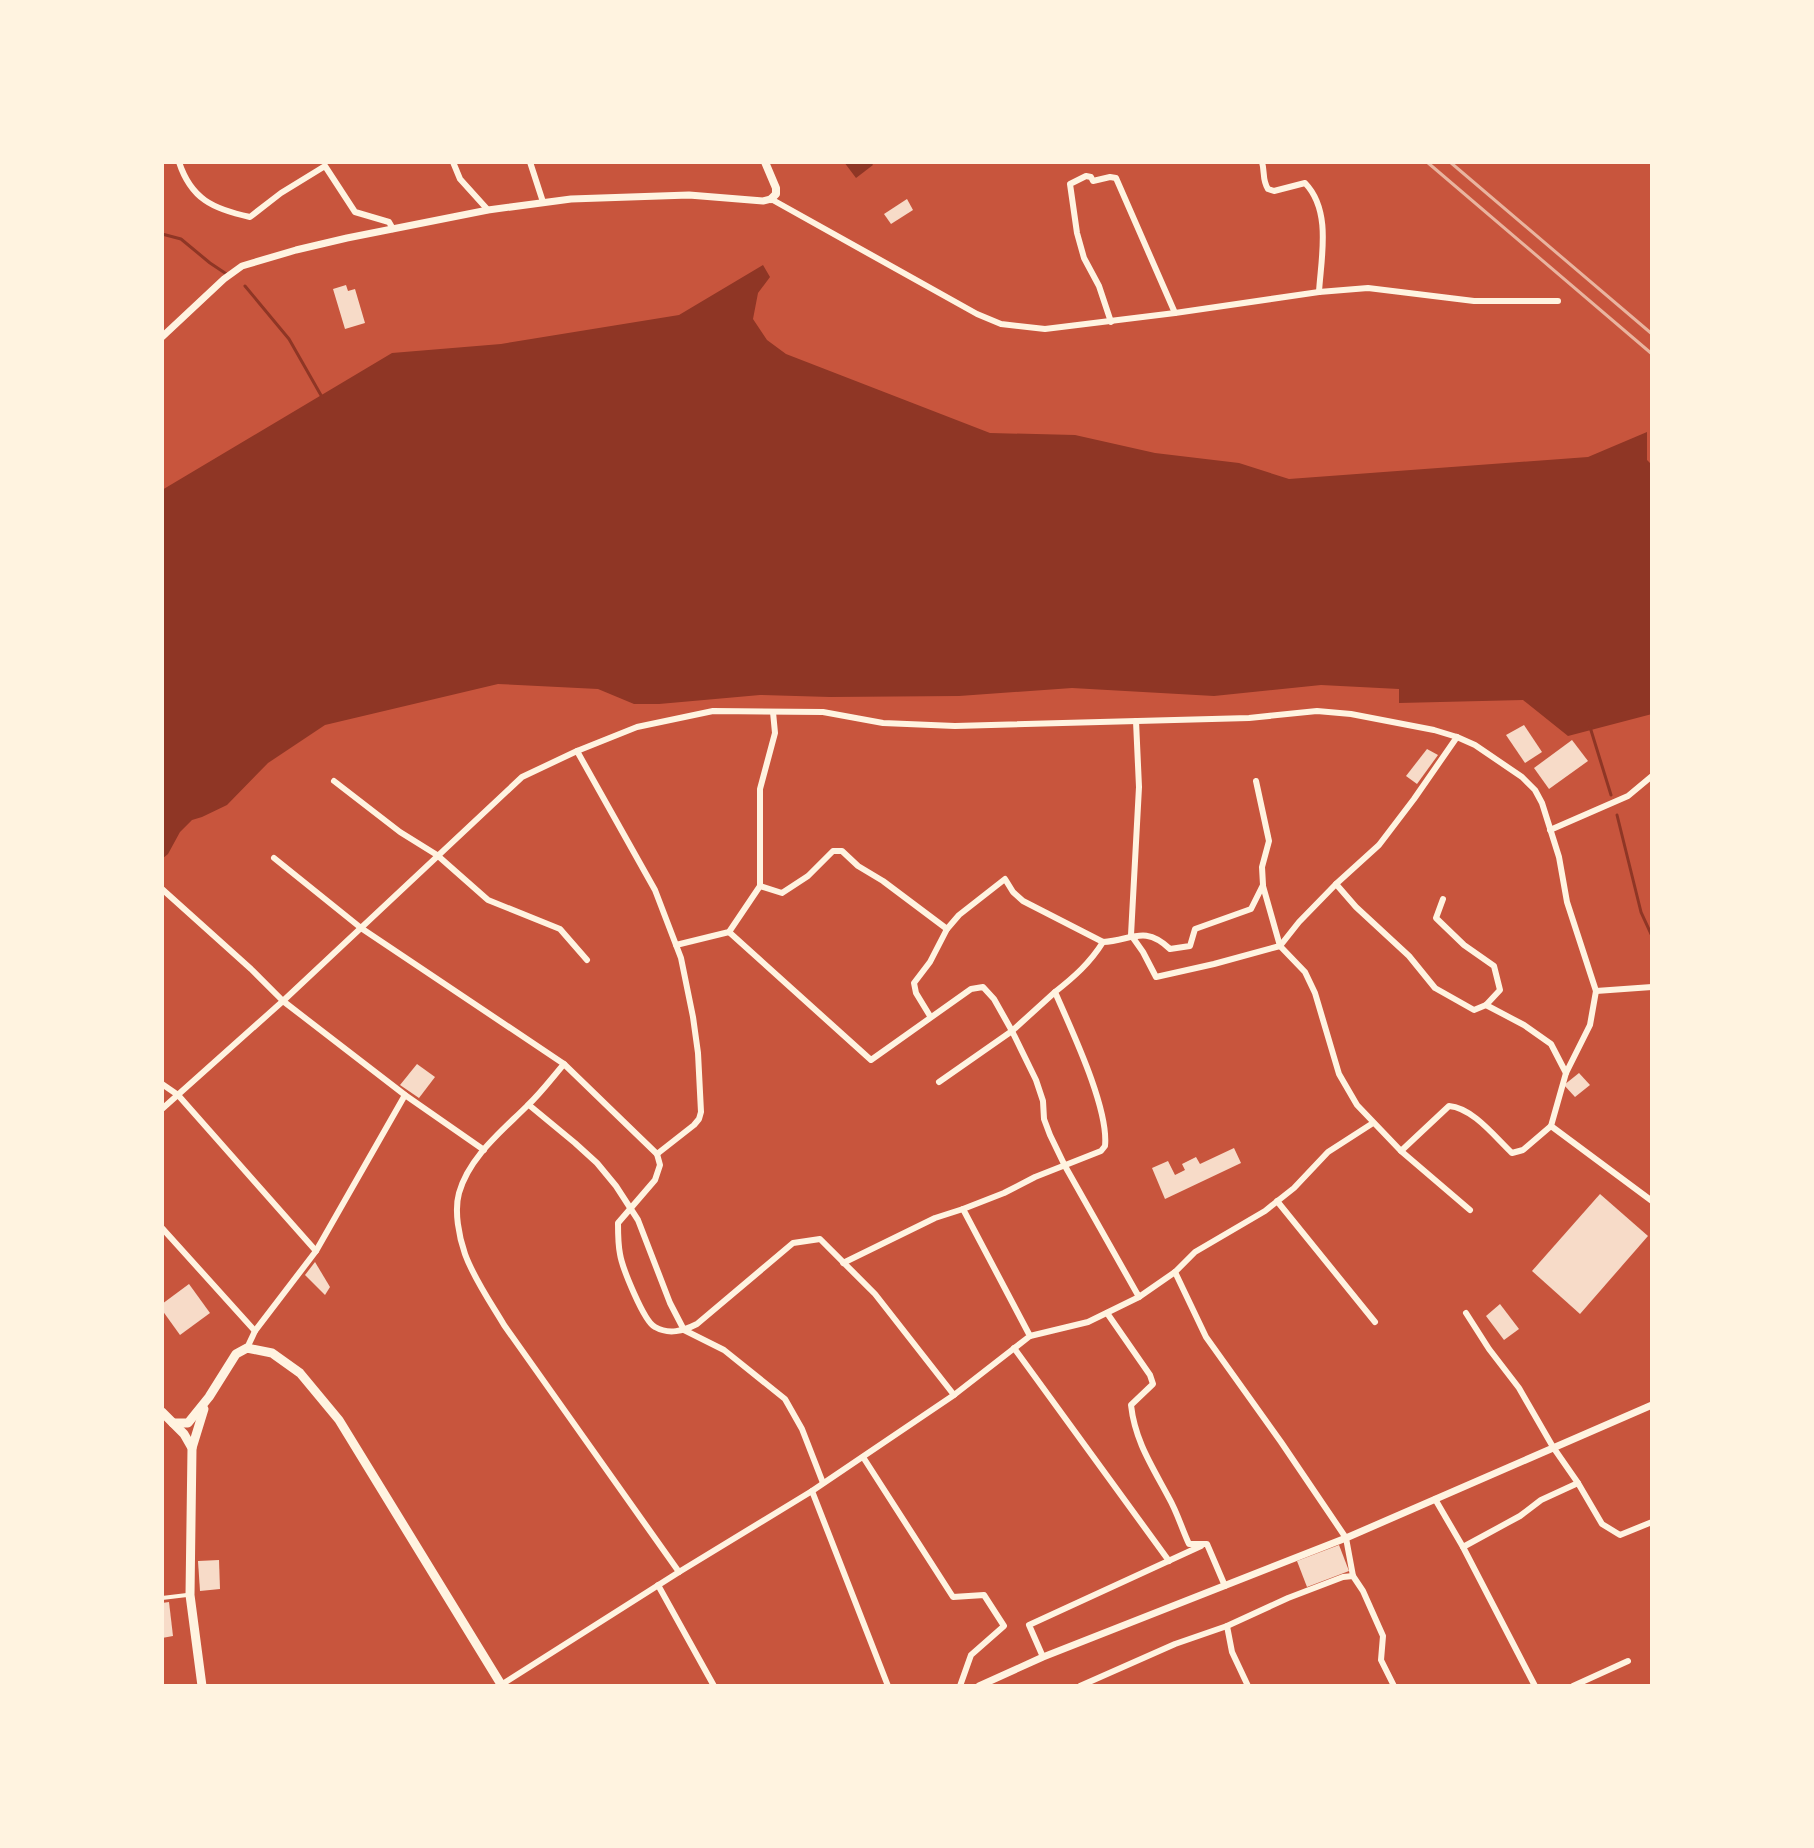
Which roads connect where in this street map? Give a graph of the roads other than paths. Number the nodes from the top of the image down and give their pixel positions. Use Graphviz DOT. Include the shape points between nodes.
graph roads {
  1 [pos="179,162"];
  2 [pos="453,162"];
  3 [pos="530,162"];
  4 [pos="765,162"];
  5 [pos="1262,162"];
  6 [pos="323,164"];
  7 [pos="771,199"];
  8 [pos="543,202"];
  9 [pos="488,210"];
  10 [pos="393,229"];
  11 [pos="1319,292"];
  12 [pos="1558,301"];
  13 [pos="1175,313"];
  14 [pos="1111,322"];
  15 [pos="162,337"];
  16 [pos="773,712"];
  17 [pos="1136,721"];
  18 [pos="1457,737"];
  19 [pos="577,751"];
  20 [pos="1652,776"];
  21 [pos="334,781"];
  22 [pos="1256,781"];
  23 [pos="1550,830"];
  24 [pos="437,855"];
  25 [pos="274,858"];
  26 [pos="1336,884"];
  27 [pos="1263,885"];
  28 [pos="760,886"];
  29 [pos="162,889"];
  30 [pos="1443,899"];
  31 [pos="361,928"];
  32 [pos="947,929"];
  33 [pos="729,932"];
  34 [pos="1131,935"];
  35 [pos="1103,942"];
  36 [pos="676,945"];
  37 [pos="1280,946"];
  38 [pos="587,960"];
  39 [pos="1652,987"];
  40 [pos="1596,991"];
  41 [pos="1055,992"];
  42 [pos="283,1001"];
  43 [pos="1486,1005"];
  44 [pos="930,1016"];
  45 [pos="1012,1031"];
  46 [pos="564,1064"];
  47 [pos="1566,1073"];
  48 [pos="939,1082"];
  49 [pos="162,1084"];
  50 [pos="178,1095"];
  51 [pos="405,1095"];
  52 [pos="529,1105"];
  53 [pos="162,1109"];
  54 [pos="1373,1123"];
  55 [pos="1551,1126"];
  56 [pos="484,1150"];
  57 [pos="1401,1151"];
  58 [pos="657,1154"];
  59 [pos="1065,1166"];
  60 [pos="1277,1201"];
  61 [pos="1652,1201"];
  62 [pos="630,1208"];
  63 [pos="963,1209"];
  64 [pos="1470,1210"];
  65 [pos="162,1228"];
  66 [pos="316,1251"];
  67 [pos="843,1263"];
  68 [pos="1175,1272"];
  69 [pos="1139,1297"];
  70 [pos="1107,1313"];
  71 [pos="1466,1313"];
  72 [pos="1375,1322"];
  73 [pos="684,1330"];
  74 [pos="255,1331"];
  75 [pos="1030,1336"];
  76 [pos="247,1348"];
  77 [pos="1014,1348"];
  78 [pos="954,1395"];
  79 [pos="209,1397"];
  80 [pos="1652,1405"];
  81 [pos="162,1412"];
  82 [pos="173,1423"];
  83 [pos="1553,1447"];
  84 [pos="192,1448"];
  85 [pos="863,1457"];
  86 [pos="823,1483"];
  87 [pos="1578,1483"];
  88 [pos="812,1491"];
  89 [pos="1435,1499"];
  90 [pos="1652,1522"];
  91 [pos="1346,1538"];
  92 [pos="1207,1544"];
  93 [pos="1463,1547"];
  94 [pos="1169,1561"];
  95 [pos="679,1572"];
  96 [pos="1353,1576"];
  97 [pos="658,1585"];
  98 [pos="1225,1586"];
  99 [pos="190,1595"];
  100 [pos="162,1598"];
  101 [pos="1227,1626"];
  102 [pos="1043,1657"];
  103 [pos="1628,1661"];
  104 [pos="502,1685"];
  105 [pos="202,1686"];
  106 [pos="714,1686"];
  107 [pos="888,1686"];
  108 [pos="960,1686"];
  109 [pos="979,1686"];
  110 [pos="1080,1686"];
  111 [pos="1248,1686"];
  112 [pos="1394,1686"];
  113 [pos="1535,1686"];
  114 [pos="1573,1686"];
  1 -- 6 [label="street" via="194,194 228,213 250,217"];
  2 -- 9 [label="street" via="460,179"];
  3 -- 8 [label="street"];
  4 -- 7 [label="main road" via="776,188"];
  5 -- 11 [label="street" via="1268,189 1305,183 1311,190 1323,222"];
  6 -- 10 [label="street" via="355,212 389,222"];
  7 -- 8 [label="street" via="689,195"];
  7 -- 14 [label="street" via="1001,324 1045,329"];
  8 -- 9 [label="street"];
  9 -- 10 [label="street"];
  10 -- 15 [label="street" via="242,266"];
  11 -- 12 [label="street" via="1368,288 1474,301"];
  11 -- 13 [label="street"];
  13 -- 14 [label="street"];
  13 -- 14 [label="street" via="1116,178 1093,181 1086,176 1070,184 1077,233"];
  16 -- 17 [label="street" via="955,726"];
  16 -- 19 [label="street" via="713,711 637,727"];
  16 -- 28 [label="street" via="775,733 760,789"];
  17 -- 18 [label="street" via="1317,711"];
  17 -- 34 [label="street" via="1139,787"];
  18 -- 23 [label="street" via="1522,777 1542,803"];
  18 -- 26 [label="street" via="1379,845"];
  19 -- 24 [label="street" via="522,777"];
  19 -- 36 [label="street" via="655,890"];
  20 -- 23 [label="street" via="1628,796"];
  21 -- 24 [label="street"];
  22 -- 27 [label="street" via="1269,841"];
  23 -- 40 [label="street"];
  24 -- 31 [label="street"];
  24 -- 38 [label="street" via="488,900 560,929"];
  25 -- 31 [label="street"];
  26 -- 37 [label="street"];
  26 -- 43 [label="street" via="1435,988 1474,1010"];
  27 -- 34 [label="street" via="1251,909 1195,929 1190,946 1170,949 1158,937"];
  27 -- 37 [label="street"];
  28 -- 32 [label="street" via="782,893 833,851 842,851"];
  28 -- 33 [label="street"];
  29 -- 42 [label="street"];
  30 -- 43 [label="street" via="1436,918 1494,966 1500,990"];
  31 -- 42 [label="street"];
  31 -- 46 [label="street"];
  32 -- 35 [label="street" via="1005,879 1023,901"];
  32 -- 44 [label="street" via="914,983"];
  33 -- 36 [label="street"];
  33 -- 44 [label="street" via="871,1060"];
  34 -- 35 [label="street"];
  34 -- 37 [label="street" via="1156,977"];
  35 -- 41 [label="street" via="1080,972"];
  36 -- 58 [label="street" via="693,1017 701,1112 694,1125"];
  37 -- 54 [label="street" via="1305,972 1339,1074"];
  39 -- 40 [label="street"];
  40 -- 47 [label="street" via="1590,1025"];
  41 -- 45 [label="street"];
  41 -- 59 [label="street" via="1092,1084 1106,1140 1101,1151"];
  42 -- 50 [label="street"];
  42 -- 51 [label="street"];
  43 -- 47 [label="street" via="1551,1044"];
  44 -- 45 [label="street" via="971,989 983,987"];
  45 -- 48 [label="street"];
  45 -- 59 [label="street" via="1036,1080 1044,1119"];
  46 -- 52 [label="street"];
  46 -- 58 [label="street"];
  47 -- 55 [label="street"];
  49 -- 50 [label="street"];
  50 -- 53 [label="street"];
  50 -- 66 [label="street"];
  51 -- 56 [label="street"];
  51 -- 66 [label="street"];
  52 -- 56 [label="street"];
  52 -- 62 [label="street" via="597,1163"];
  54 -- 57 [label="street"];
  54 -- 60 [label="street" via="1328,1152"];
  55 -- 57 [label="street" via="1512,1153 1469,1113 1449,1106"];
  55 -- 61 [label="street"];
  56 -- 95 [label="street" via="459,1194 465,1254 504,1325"];
  57 -- 64 [label="street"];
  58 -- 62 [label="street" via="655,1180"];
  59 -- 63 [label="street"];
  59 -- 69 [label="street"];
  60 -- 68 [label="street" via="1195,1252"];
  60 -- 72 [label="street"];
  62 -- 73 [label="street"];
  62 -- 73 [label="street" via="618,1223 620,1257 644,1316 658,1329"];
  63 -- 67 [label="street"];
  63 -- 75 [label="street"];
  65 -- 74 [label="street"];
  66 -- 74 [label="street"];
  67 -- 73 [label="street" via="820,1239 793,1243"];
  67 -- 78 [label="street" via="875,1294"];
  68 -- 69 [label="street"];
  68 -- 91 [label="street" via="1206,1337"];
  69 -- 70 [label="street"];
  70 -- 75 [label="street"];
  70 -- 92 [label="street" via="1153,1384 1131,1405 1133,1426 1148,1462 1189,1544"];
  71 -- 83 [label="street"];
  73 -- 86 [label="street" via="724,1350 785,1399"];
  74 -- 76 [label="street"];
  75 -- 77 [label="street"];
  76 -- 79 [label="main road" via="236,1354"];
  76 -- 104 [label="main road" via="272,1353 300,1373 339,1420"];
  77 -- 78 [label="street"];
  77 -- 94 [label="street"];
  78 -- 85 [label="street"];
  79 -- 82 [label="main road" via="188,1423"];
  79 -- 84 [label="main road"];
  80 -- 83 [label="street"];
  81 -- 82 [label="main road"];
  82 -- 84 [label="main road"];
  83 -- 87 [label="street"];
  83 -- 89 [label="street"];
  84 -- 99 [label="main road"];
  85 -- 86 [label="street"];
  85 -- 108 [label="street" via="953,1597 984,1595 1004,1626 971,1655"];
  86 -- 88 [label="street"];
  87 -- 90 [label="street" via="1602,1524 1620,1535"];
  87 -- 93 [label="street"];
  88 -- 95 [label="street"];
  88 -- 107 [label="street"];
  89 -- 91 [label="street"];
  89 -- 93 [label="street"];
  91 -- 96 [label="street"];
  91 -- 98 [label="street"];
  92 -- 94 [label="street"];
  92 -- 98 [label="street"];
  93 -- 113 [label="street"];
  94 -- 102 [label="street" via="1029,1625"];
  95 -- 97 [label="street"];
  96 -- 101 [label="street"];
  96 -- 112 [label="street" via="1383,1636 1381,1660"];
  97 -- 104 [label="street"];
  97 -- 106 [label="street"];
  98 -- 102 [label="street"];
  99 -- 100 [label="street"];
  99 -- 105 [label="main road"];
  101 -- 110 [label="street"];
  101 -- 111 [label="street"];
  102 -- 109 [label="street"];
  103 -- 114 [label="street"];
}
